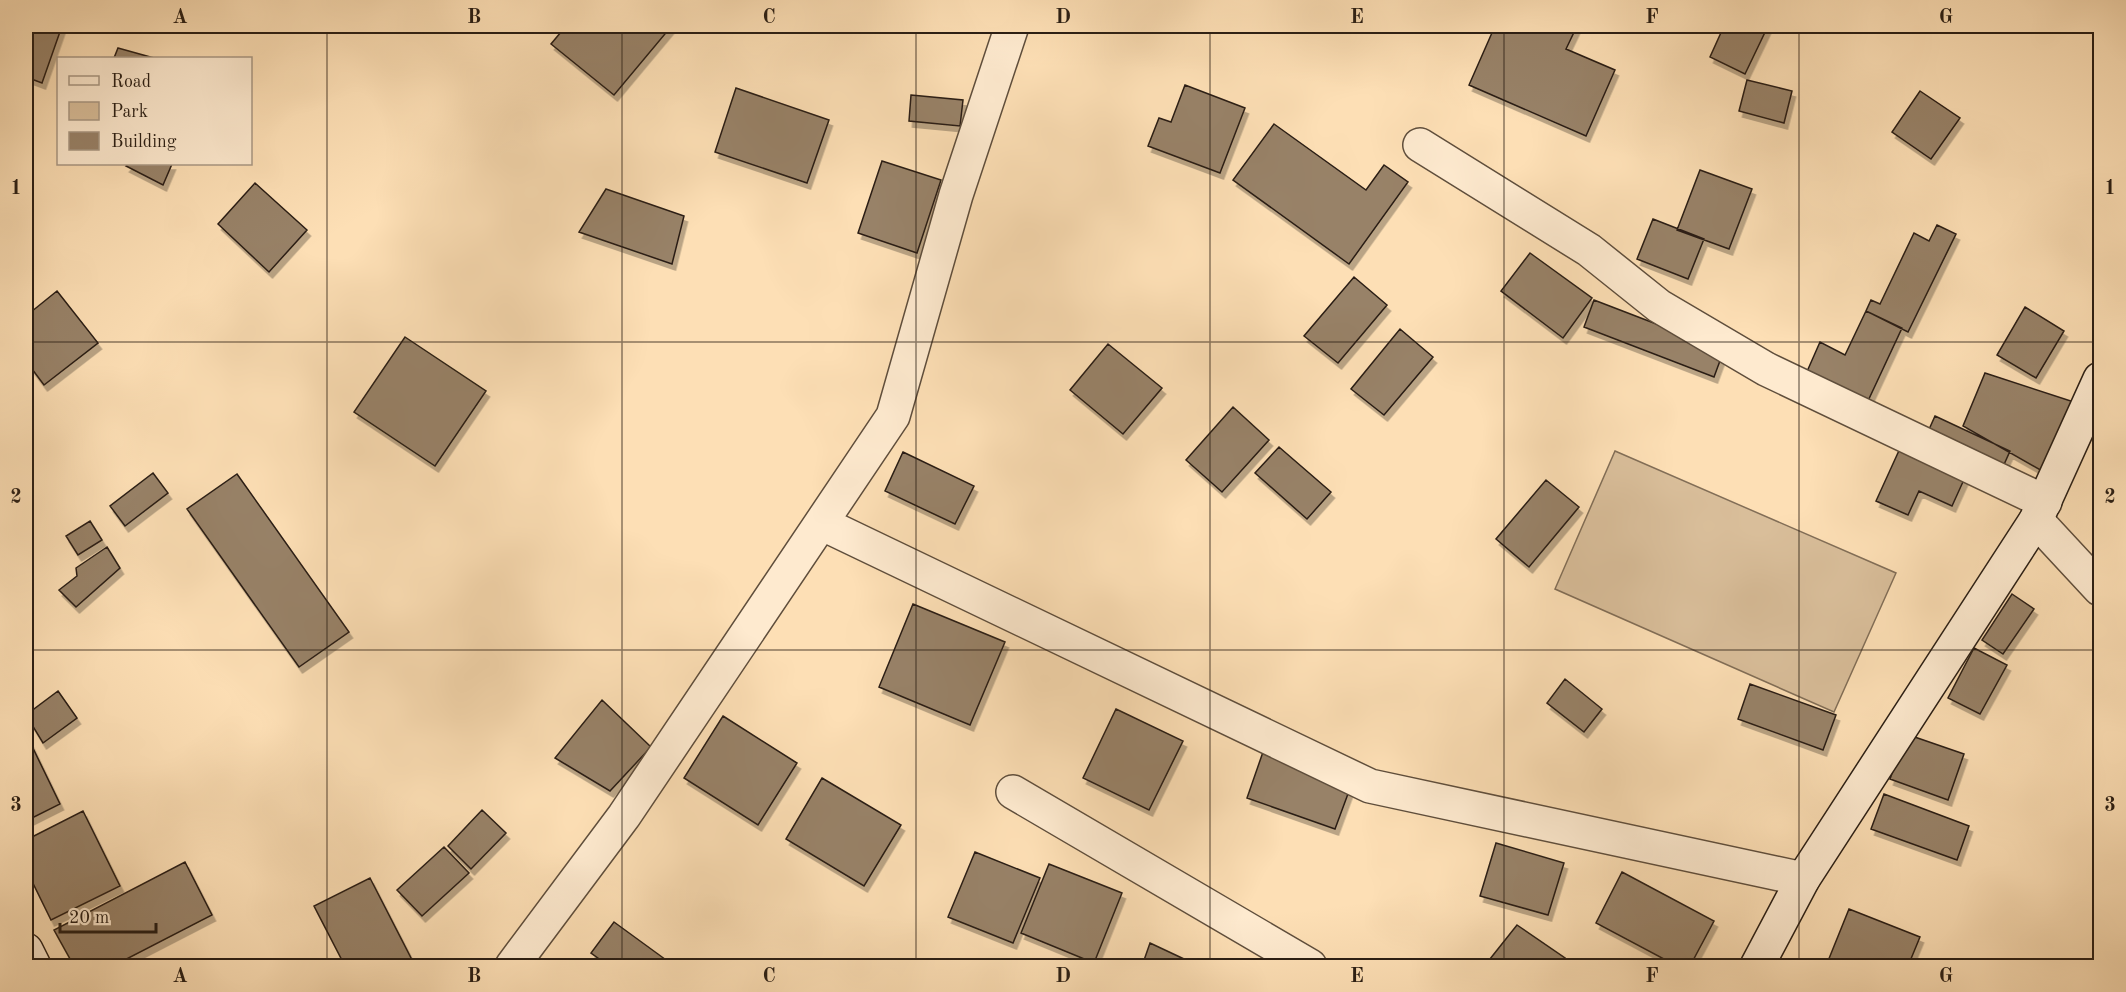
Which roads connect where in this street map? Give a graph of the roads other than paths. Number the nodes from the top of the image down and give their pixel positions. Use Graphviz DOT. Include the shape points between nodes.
graph roads {
  1 [pos="1012,26"];
  2 [pos="1420,145"];
  3 [pos="2100,379"];
  4 [pos="2041,511"];
  5 [pos="821,523"];
  6 [pos="2100,589"];
  7 [pos="1013,792"];
  8 [pos="1803,879"];
  9 [pos="26,950"];
  10 [pos="34,966"];
  11 [pos="512,966"];
  12 [pos="1310,966"];
  13 [pos="1757,966"];
  1 -- 5 [label="street" via="956,195 893,416"];
  2 -- 4 [label="street" via="1589,250 1659,306 1766,369"];
  3 -- 4 [label="street"];
  4 -- 6 [label="street"];
  4 -- 8 [label="street"];
  5 -- 8 [label="street" via="1370,786"];
  5 -- 11 [label="street" via="624,816"];
  7 -- 12 [label="street"];
  8 -- 13 [label="street"];
  9 -- 10 [label="street"];
}
